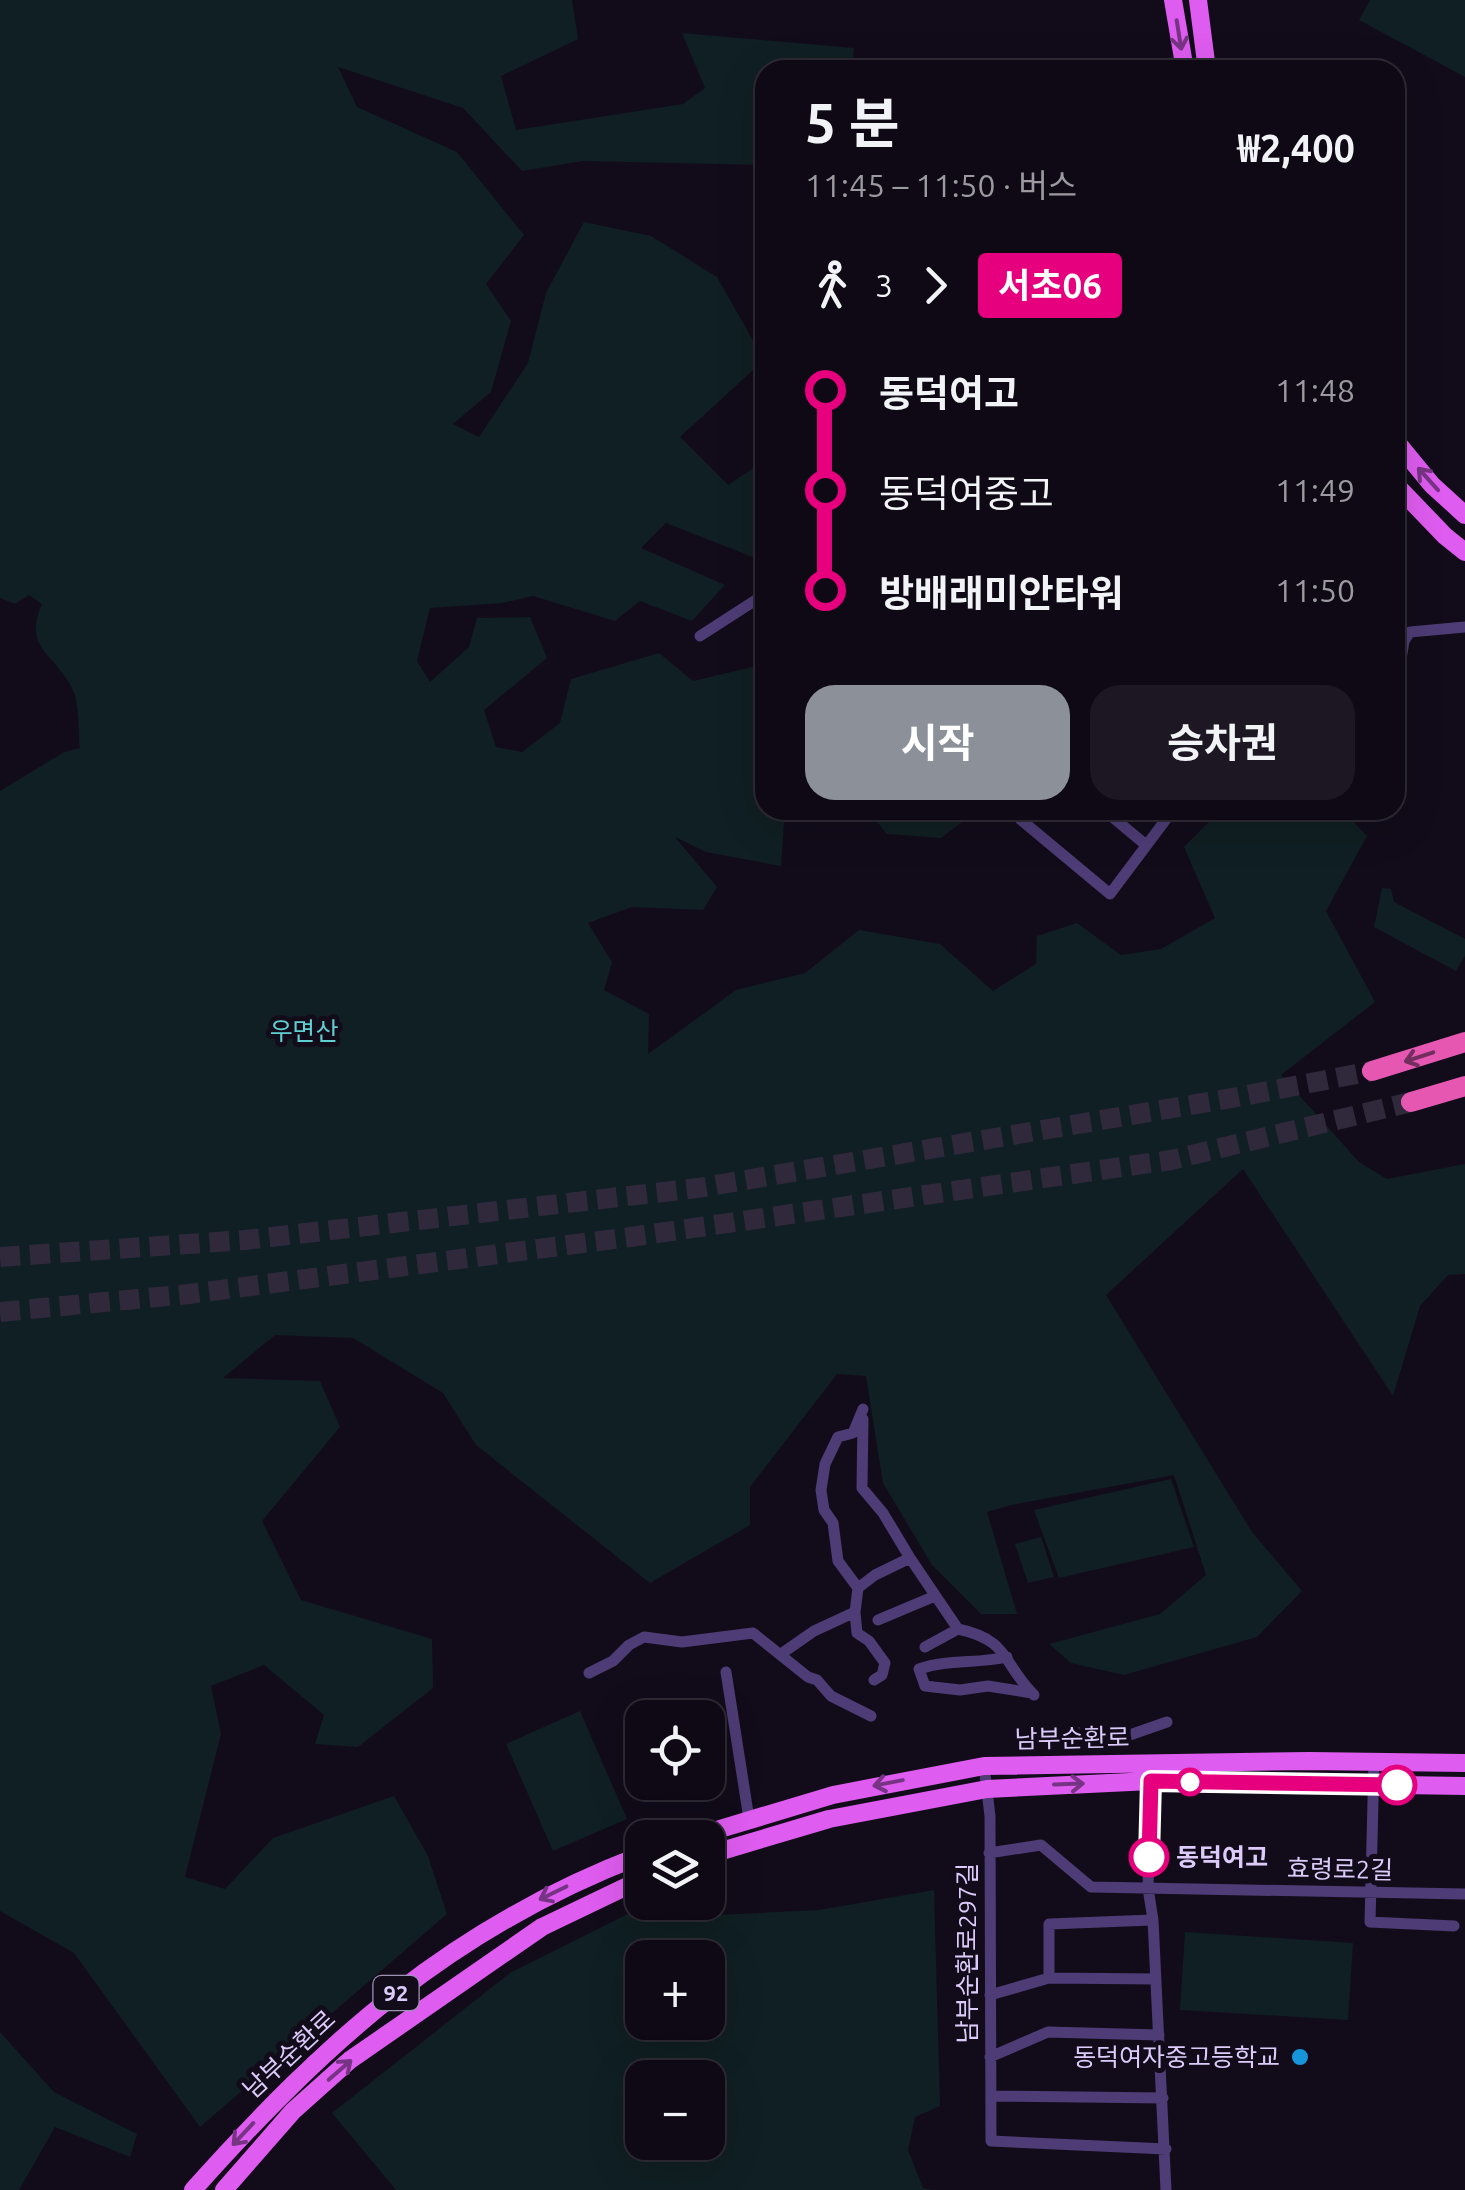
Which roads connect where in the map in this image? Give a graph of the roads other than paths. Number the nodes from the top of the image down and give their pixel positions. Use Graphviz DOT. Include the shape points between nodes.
graph roads {
  1 [pos="1173,0"];
  2 [pos="1198,0"];
  3 [pos="1183,60"];
  4 [pos="1206,60"];
  5 [pos="1405,452"];
  6 [pos="1405,494"];
  7 [pos="1465,514"];
  8 [pos="1465,552"];
  9 [pos="755,600"];
  10 [pos="1465,627"];
  11 [pos="700,636"];
  12 [pos="1405,640"];
  13 [pos="1030,820"];
  14 [pos="1116,820"];
  15 [pos="1165,820"];
  16 [pos="1146,844"];
  17 [pos="1465,1042"];
  18 [pos="1372,1071"];
  19 [pos="1465,1086"];
  20 [pos="1410,1102"];
  21 [pos="910,1558"];
  22 [pos="858,1588"];
  23 [pos="936,1596"];
  24 [pos="855,1612"];
  25 [pos="878,1620"];
  26 [pos="958,1629"];
  27 [pos="925,1647"];
  28 [pos="781,1654"];
  29 [pos="1007,1657"];
  30 [pos="726,1672"];
  31 [pos="589,1673"];
  32 [pos="874,1680"];
  33 [pos="870,1716"];
  34 [pos="1167,1722"];
  35 [pos="1050,1742"];
  36 [pos="1374,1762"];
  37 [pos="1465,1763"];
  38 [pos="984,1766"];
  39 [pos="1151,1781"];
  40 [pos="1373,1785"];
  41 [pos="1465,1786"];
  42 [pos="987,1788"];
  43 [pos="749,1819"];
  44 [pos="725,1827"];
  45 [pos="725,1850"];
  46 [pos="990,1853"];
  47 [pos="625,1862"];
  48 [pos="625,1887"];
  49 [pos="1148,1888"];
  50 [pos="1372,1892"];
  51 [pos="1465,1894"];
  52 [pos="1153,1920"];
  53 [pos="1454,1926"];
  54 [pos="1049,1978"];
  55 [pos="1156,1979"];
  56 [pos="990,1995"];
  57 [pos="1160,2035"];
  58 [pos="990,2057"];
  59 [pos="991,2096"];
  60 [pos="1163,2098"];
  61 [pos="1166,2148"];
  62 [pos="193,2190"];
  63 [pos="224,2190"];
  64 [pos="1166,2190"];
  1 -- 3 [label="main road, one-way"];
  2 -- 4 [label="main road"];
  7 -- 5 [label="main road, one-way"];
  6 -- 8 [label="main road"];
  9 -- 11 [label="street"];
  10 -- 12 [label="street" via="1410,632"];
  13 -- 16 [label="street" via="1110,894"];
  14 -- 16 [label="street"];
  15 -- 16 [label="street"];
  17 -- 18 [label="highway, one-way"];
  19 -- 20 [label="highway"];
  21 -- 22 [label="street"];
  21 -- 22 [label="street" via="862,1488 863,1410 853,1433 838,1437 821,1490 838,1561"];
  21 -- 23 [label="street"];
  22 -- 24 [label="street"];
  23 -- 25 [label="street"];
  23 -- 26 [label="street"];
  24 -- 28 [label="street"];
  24 -- 32 [label="street" via="856,1633 884,1662"];
  26 -- 27 [label="street"];
  26 -- 29 [label="street" via="984,1635"];
  28 -- 31 [label="street" via="753,1633 682,1642 644,1637"];
  28 -- 33 [label="street" via="831,1696"];
  29 -- 29 [label="street" via="1034,1696 988,1686 925,1686 920,1670"];
  30 -- 43 [label="street"];
  34 -- 35 [label="street" via="1124,1737 1079,1733"];
  36 -- 37 [label="main road, 남부순환로"];
  36 -- 38 [label="main road, 남부순환로"];
  36 -- 40 [label="street"];
  38 -- 42 [label="street, 남부순환로297길"];
  38 -- 43 [label="main road, 남부순환로, one-way" via="833,1794"];
  39 -- 40 [label="main road, 남부순환로"];
  42 -- 39 [label="main road, 남부순환로, one-way"];
  39 -- 49 [label="street"];
  40 -- 41 [label="main road, 남부순환로"];
  40 -- 50 [label="street"];
  42 -- 45 [label="main road, 남부순환로" via="828,1819"];
  42 -- 46 [label="street, 남부순환로297길"];
  43 -- 44 [label="main road, 남부순환로"];
  46 -- 49 [label="street, 효령로2길" via="1041,1845 1091,1887"];
  46 -- 56 [label="street, 남부순환로297길"];
  47 -- 62 [label="main road, 남부순환로 / 92, one-way" via="558,1890 457,1947 292,2083"];
  63 -- 48 [label="main road, 남부순환로 / 92, one-way" via="293,2111 350,2060 542,1927"];
  49 -- 50 [label="street, 효령로2길"];
  49 -- 52 [label="street"];
  50 -- 51 [label="street, 효령로2길"];
  50 -- 53 [label="street" via="1370,1922"];
  52 -- 54 [label="street" via="1049,1924"];
  52 -- 55 [label="street"];
  54 -- 55 [label="street"];
  54 -- 56 [label="street"];
  55 -- 57 [label="street"];
  56 -- 58 [label="street, 남부순환로297길"];
  57 -- 58 [label="street" via="1048,2032"];
  57 -- 60 [label="street"];
  58 -- 59 [label="street, 남부순환로297길"];
  59 -- 60 [label="street"];
  59 -- 61 [label="street, 남부순환로297길" via="991,2141"];
  60 -- 61 [label="street"];
  61 -- 64 [label="street"];
}
